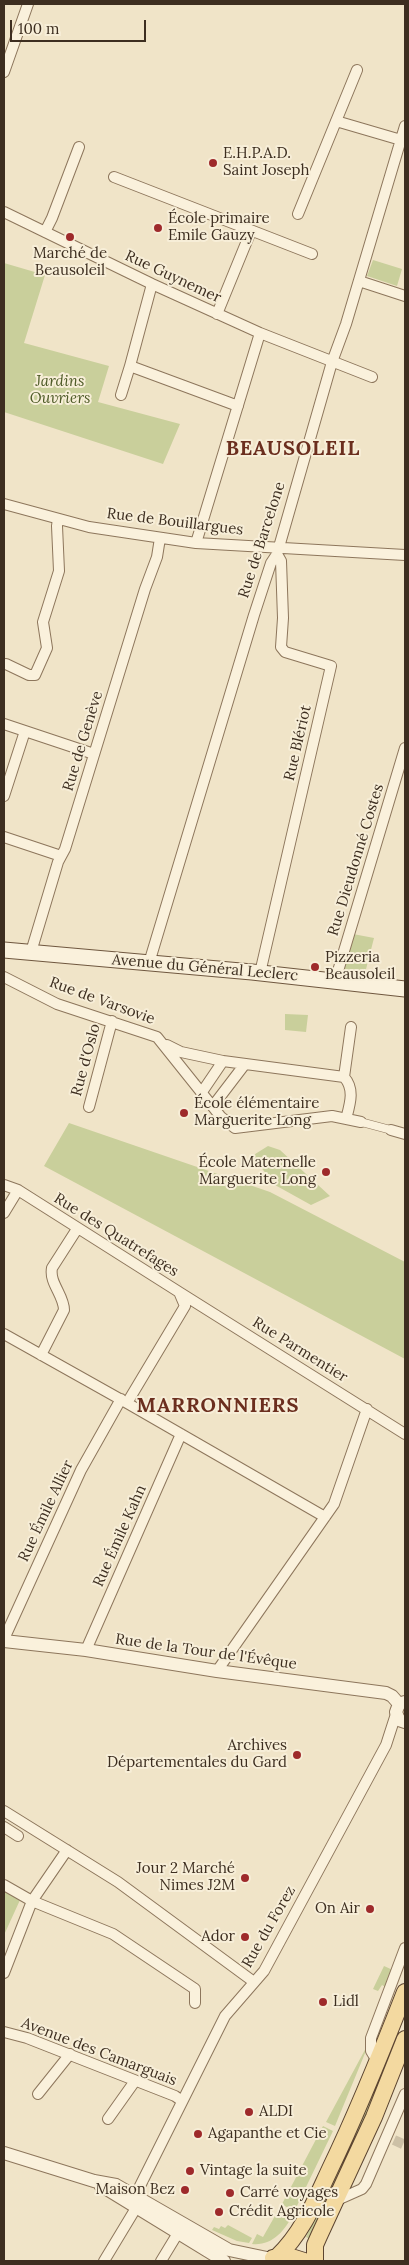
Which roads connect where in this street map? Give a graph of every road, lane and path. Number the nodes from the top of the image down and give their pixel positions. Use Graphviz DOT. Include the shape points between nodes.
graph roads {
  1 [pos="28,4"];
  2 [pos="357,70"];
  3 [pos="4,72"];
  4 [pos="336,121"];
  5 [pos="405,126"];
  6 [pos="401,140"];
  7 [pos="79,147"];
  8 [pos="114,176"];
  9 [pos="4,212"];
  10 [pos="298,214"];
  11 [pos="251,231"];
  12 [pos="45,232"];
  13 [pos="312,254"];
  14 [pos="359,281"];
  15 [pos="152,284"];
  16 [pos="405,296"];
  17 [pos="218,314"];
  18 [pos="260,334"];
  19 [pos="332,362"];
  20 [pos="130,366"];
  21 [pos="372,377"];
  22 [pos="122,395"];
  23 [pos="238,406"];
  24 [pos="4,504"];
  25 [pos="58,519"];
  26 [pos="160,538"];
  27 [pos="196,543"];
  28 [pos="277,551"];
  29 [pos="405,555"];
  30 [pos="6,664"];
  31 [pos="4,724"];
  32 [pos="25,731"];
  33 [pos="405,748"];
  34 [pos="94,754"];
  35 [pos="4,796"];
  36 [pos="4,838"];
  37 [pos="61,856"];
  38 [pos="4,950"];
  39 [pos="31,952"];
  40 [pos="149,963"];
  41 [pos="260,973"];
  42 [pos="4,977"];
  43 [pos="335,981"];
  44 [pos="405,988"];
  45 [pos="112,1021"];
  46 [pos="351,1027"];
  47 [pos="164,1044"];
  48 [pos="223,1062"];
  49 [pos="245,1064"];
  50 [pos="344,1077"];
  51 [pos="202,1092"];
  52 [pos="216,1102"];
  53 [pos="89,1108"];
  54 [pos="346,1119"];
  55 [pos="361,1122"];
  56 [pos="391,1130"];
  57 [pos="405,1134"];
  58 [pos="4,1185"];
  59 [pos="18,1190"];
  60 [pos="4,1213"];
  61 [pos="77,1229"];
  62 [pos="179,1292"];
  63 [pos="4,1334"];
  64 [pos="41,1355"];
  65 [pos="124,1401"];
  66 [pos="367,1409"];
  67 [pos="181,1434"];
  68 [pos="405,1434"];
  69 [pos="325,1517"];
  70 [pos="4,1640"];
  71 [pos="86,1650"];
  72 [pos="217,1671"];
  73 [pos="402,1713"];
  74 [pos="4,1811"];
  75 [pos="4,1827"];
  76 [pos="18,1836"];
  77 [pos="67,1850"];
  78 [pos="4,1885"];
  79 [pos="32,1902"];
  80 [pos="405,1948"];
  81 [pos="4,1973"];
  82 [pos="254,1982"];
  83 [pos="405,1992"];
  84 [pos="195,2003"];
  85 [pos="5,2034"];
  86 [pos="405,2039"];
  87 [pos="70,2054"];
  88 [pos="377,2061"];
  89 [pos="135,2080"];
  90 [pos="38,2094"];
  91 [pos="405,2094"];
  92 [pos="182,2101"];
  93 [pos="402,2111"];
  94 [pos="108,2119"];
  95 [pos="4,2152"];
  96 [pos="336,2201"];
  97 [pos="137,2202"];
  98 [pos="178,2233"];
  99 [pos="272,2259"];
  100 [pos="104,2261"];
  101 [pos="161,2261"];
  102 [pos="224,2261"];
  103 [pos="304,2261"];
  104 [pos="315,2261"];
  1 -- 3 [label="street"];
  2 -- 4 [label="street"];
  4 -- 6 [label="street"];
  4 -- 10 [label="street"];
  5 -- 6 [label="street, Rue de Barcelone"];
  6 -- 14 [label="street, Rue de Barcelone"];
  7 -- 12 [label="street"];
  8 -- 11 [label="street"];
  9 -- 12 [label="street, Rue Guynemer"];
  11 -- 13 [label="street"];
  11 -- 17 [label="street"];
  12 -- 15 [label="street, Rue Guynemer"];
  14 -- 16 [label="street"];
  14 -- 19 [label="street, Rue de Barcelone"];
  15 -- 17 [label="street, Rue Guynemer"];
  15 -- 20 [label="street"];
  17 -- 18 [label="street, Rue Guynemer"];
  18 -- 19 [label="street, Rue Guynemer"];
  18 -- 23 [label="street"];
  19 -- 21 [label="street, Rue Guynemer"];
  19 -- 28 [label="street, Rue de Barcelone"];
  20 -- 22 [label="street"];
  20 -- 23 [label="street"];
  23 -- 27 [label="street"];
  24 -- 25 [label="street, Rue de Bouillargues"];
  25 -- 26 [label="street, Rue de Bouillargues"];
  25 -- 30 [label="street" via="59,571 42,626 47,648 35,674 29,675"];
  26 -- 27 [label="street, Rue de Bouillargues"];
  26 -- 34 [label="street, Rue de Genève" via="152,573"];
  27 -- 28 [label="street, Rue de Bouillargues"];
  28 -- 29 [label="street, Rue de Bouillargues"];
  28 -- 40 [label="street, Rue de Barcelone" via="254,615"];
  28 -- 41 [label="street, Rue Blériot" via="281,561 281,647 285,652 331,666"];
  31 -- 32 [label="street"];
  32 -- 34 [label="street"];
  32 -- 35 [label="street"];
  33 -- 43 [label="street, Rue Dieudonné Costes"];
  34 -- 37 [label="street, Rue de Genève" via="66,849"];
  36 -- 37 [label="street"];
  37 -- 39 [label="street, Rue de Genève"];
  38 -- 39 [label="main road, Avenue du Général Leclerc"];
  39 -- 40 [label="main road, Avenue du Général Leclerc"];
  40 -- 41 [label="main road, Avenue du Général Leclerc"];
  41 -- 43 [label="main road, Avenue du Général Leclerc"];
  42 -- 45 [label="street, Rue de Varsovie" via="58,1004"];
  43 -- 44 [label="main road, Avenue du Général Leclerc"];
  45 -- 47 [label="street, Rue de Varsovie" via="157,1037"];
  45 -- 53 [label="street, Rue d'Oslo"];
  46 -- 50 [label="street"];
  47 -- 48 [label="street" via="181,1052"];
  47 -- 51 [label="street, Rue de Varsovie"];
  48 -- 49 [label="street"];
  48 -- 51 [label="street"];
  49 -- 50 [label="street"];
  49 -- 52 [label="street"];
  50 -- 54 [label="street" via="350,1084 351,1094"];
  51 -- 54 [label="street, Rue de Varsovie" via="227,1124 235,1128 332,1116"];
  54 -- 55 [label="street, Rue de Varsovie"];
  55 -- 56 [label="street"];
  56 -- 57 [label="street"];
  58 -- 59 [label="street, Rue des Quatrefages"];
  59 -- 60 [label="street"];
  59 -- 61 [label="street, Rue des Quatrefages"];
  61 -- 62 [label="street, Rue des Quatrefages"];
  61 -- 64 [label="street" via="52,1268 64,1310"];
  62 -- 65 [label="street, Rue des Quatrefages" via="185,1306"];
  62 -- 66 [label="street, Rue Parmentier"];
  63 -- 64 [label="street"];
  64 -- 65 [label="street"];
  65 -- 67 [label="street"];
  65 -- 70 [label="street, Rue Émile Allier" via="80,1470"];
  66 -- 68 [label="street, Rue Parmentier"];
  66 -- 69 [label="street" via="334,1504"];
  67 -- 69 [label="street"];
  67 -- 71 [label="street, Rue Émile Kahn"];
  69 -- 72 [label="street"];
  70 -- 71 [label="street, Rue de la Tour de l'Évêque"];
  71 -- 72 [label="street, Rue de la Tour de l'Évêque"];
  72 -- 73 [label="street, Rue de la Tour de l'Évêque" via="386,1693 392,1696"];
  73 -- 82 [label="street, Rue du Forez" via="264,1971"];
  74 -- 77 [label="street"];
  75 -- 76 [label="street"];
  77 -- 79 [label="street"];
  77 -- 82 [label="street" via="118,1882"];
  78 -- 79 [label="street"];
  79 -- 81 [label="street"];
  79 -- 84 [label="street" via="113,1934 195,1989"];
  80 -- 88 [label="street" via="371,2038 371,2051"];
  82 -- 92 [label="street, Rue du Forez" via="225,2016"];
  83 -- 88 [label="main road"];
  85 -- 87 [label="street, Avenue des Camarguais" via="27,2038"];
  86 -- 96 [label="main road"];
  87 -- 89 [label="street, Avenue des Camarguais"];
  87 -- 90 [label="street"];
  88 -- 99 [label="main road" via="296,2237"];
  89 -- 92 [label="street, Avenue des Camarguais"];
  89 -- 94 [label="street"];
  91 -- 93 [label="street"];
  92 -- 97 [label="street, Rue du Forez" via="138,2188"];
  93 -- 96 [label="street" via="362,2188"];
  95 -- 97 [label="street" via="94,2181"];
  96 -- 104 [label="main road" via="315,2245"];
  97 -- 98 [label="street"];
  97 -- 99 [label="street" via="229,2250"];
  97 -- 100 [label="street, Rue du Forez"];
  98 -- 101 [label="street"];
  98 -- 102 [label="street"];
  99 -- 103 [label="main road" via="293,2256"];
}
